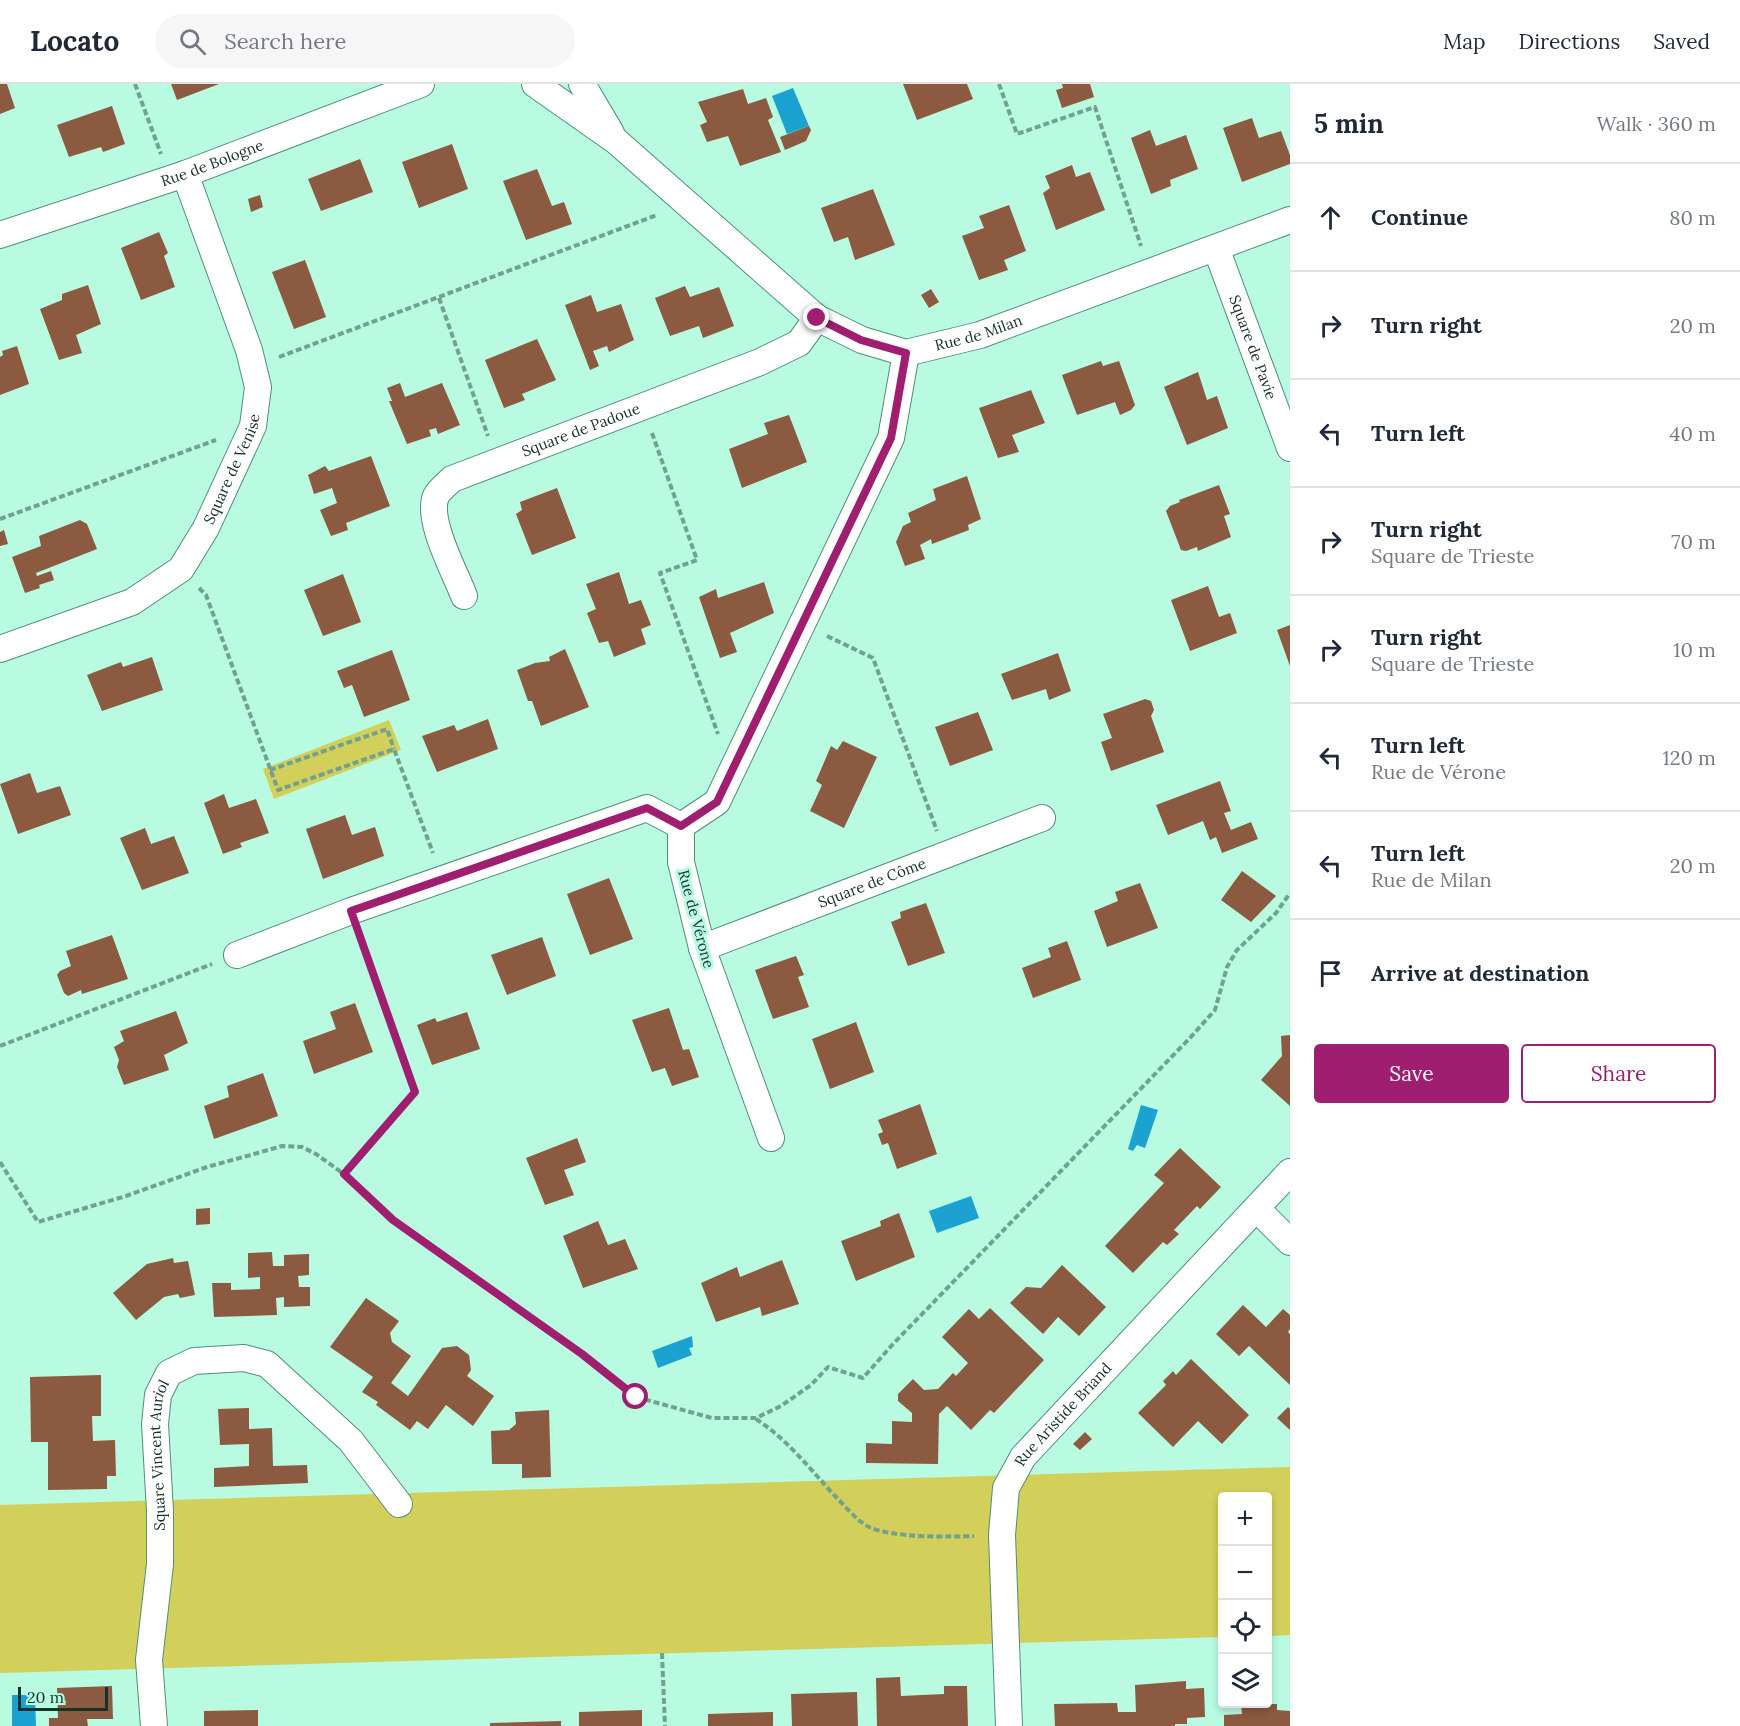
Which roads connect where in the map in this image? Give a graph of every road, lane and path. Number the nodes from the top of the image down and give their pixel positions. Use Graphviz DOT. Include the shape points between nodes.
graph roads {
  1 [pos="135,84"];
  2 [pos="421,84"];
  3 [pos="535,84"];
  4 [pos="582,84"];
  5 [pos="999,84"];
  6 [pos="616,141"];
  7 [pos="178,176"];
  8 [pos="682,198"];
  9 [pos="1290,220"];
  10 [pos="0,235"];
  11 [pos="1216,248"];
  12 [pos="1150,272"];
  13 [pos="439,298"];
  14 [pos="817,318"];
  15 [pos="906,353"];
  16 [pos="253,366"];
  17 [pos="642,407"];
  18 [pos="253,426"];
  19 [pos="1290,448"];
  20 [pos="496,463"];
  21 [pos="0,519"];
  22 [pos="182,569"];
  23 [pos="464,596"];
  24 [pos="801,626"];
  25 [pos="0,649"];
  26 [pos="394,749"];
  27 [pos="739,757"];
  28 [pos="270,770"];
  29 [pos="1042,818"];
  30 [pos="681,826"];
  31 [pos="946,854"];
  32 [pos="443,879"];
  33 [pos="1290,893"];
  34 [pos="351,911"];
  35 [pos="702,948"];
  36 [pos="237,955"];
  37 [pos="0,1046"];
  38 [pos="771,1138"];
  39 [pos="0,1162"];
  40 [pos="1290,1172"];
  41 [pos="344,1174"];
  42 [pos="1257,1209"];
  43 [pos="1290,1242"];
  44 [pos="756,1418"];
  45 [pos="399,1504"];
  46 [pos="1002,1535"];
  47 [pos="662,1653"];
  48 [pos="154,1726"];
  49 [pos="665,1726"];
  50 [pos="1009,1726"];
  1 -- 7 [label="path"];
  2 -- 7 [label="street, Rue de Bologne"];
  3 -- 6 [label="street, Rue de Milan"];
  4 -- 6 [label="street, Rue de Milan"];
  5 -- 12 [label="path" via="1017,134 1095,107"];
  6 -- 8 [label="street, Rue de Milan"];
  7 -- 10 [label="street, Rue de Bologne"];
  7 -- 16 [label="street, Square de Venise"];
  8 -- 13 [label="path" via="661,214"];
  8 -- 14 [label="street, Rue de Milan"];
  9 -- 11 [label="street, Rue de Milan"];
  11 -- 12 [label="street, Rue de Milan"];
  11 -- 19 [label="street, Square de Pavie"];
  12 -- 15 [label="street, Rue de Milan" via="980,335"];
  13 -- 16 [label="path"];
  13 -- 20 [label="path"];
  14 -- 15 [label="street, Rue de Milan" via="861,340"];
  14 -- 17 [label="street, Square de Padoue" via="800,343"];
  15 -- 24 [label="street" via="891,438"];
  16 -- 18 [label="street, Square de Venise" via="258,387"];
  17 -- 20 [label="street, Square de Padoue"];
  17 -- 27 [label="path" via="697,560 660,573 723,750"];
  18 -- 21 [label="path"];
  18 -- 22 [label="street, Square de Venise" via="206,528"];
  20 -- 23 [label="street, Square de Padoue" via="452,479 436,494 433,509 438,530"];
  22 -- 25 [label="street, Square de Venise" via="132,602"];
  22 -- 28 [label="path" via="206,595"];
  24 -- 27 [label="street"];
  24 -- 31 [label="path" via="873,658"];
  26 -- 28 [label="path" via="278,790"];
  26 -- 28 [label="path" via="387,729"];
  26 -- 32 [label="path"];
  27 -- 30 [label="street" via="717,802"];
  29 -- 31 [label="street, Square de Côme"];
  30 -- 32 [label="street" via="647,808"];
  30 -- 35 [label="street, Rue de Vérone" via="681,862"];
  31 -- 35 [label="street, Square de Côme"];
  32 -- 34 [label="street"];
  33 -- 44 [label="path" via="1276,913 1237,950 1227,967 1215,1010 863,1378 828,1367 811,1385"];
  34 -- 36 [label="street"];
  34 -- 41 [label="path" via="415,1092"];
  35 -- 38 [label="street, Rue de Vérone"];
  36 -- 37 [label="path"];
  39 -- 41 [label="path" via="38,1222 282,1146 302,1147"];
  40 -- 42 [label="street, Rue Aristide Briand"];
  41 -- 44 [label="path" via="393,1220 636,1397 712,1418"];
  42 -- 43 [label="street"];
  42 -- 46 [label="street, Rue Aristide Briand" via="1023,1457 1006,1488"];
  44 -- 46 [label="path" via="774,1430 852,1514 869,1527 936,1538"];
  45 -- 48 [label="street, Square Vincent Auriol" via="351,1441 267,1364 244,1358 194,1361 169,1373 158,1395 155,1424 160,1564 149,1660"];
  46 -- 50 [label="street, Rue Aristide Briand"];
  47 -- 49 [label="path"];
}
